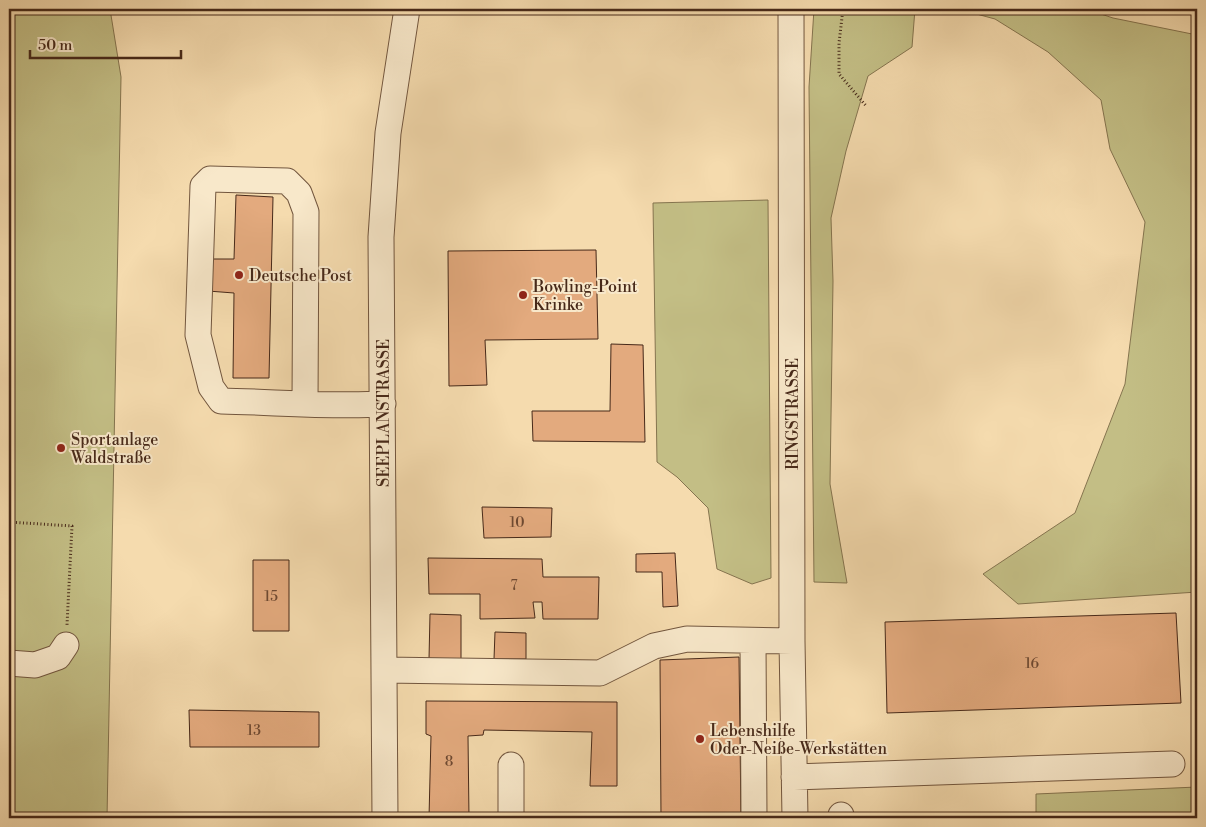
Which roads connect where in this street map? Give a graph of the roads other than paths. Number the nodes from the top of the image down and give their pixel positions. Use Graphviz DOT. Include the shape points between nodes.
graph roads {
  1 [pos="407,9"];
  2 [pos="791,9"];
  3 [pos="305,403"];
  4 [pos="383,404"];
  5 [pos="753,641"];
  6 [pos="792,641"];
  7 [pos="66,645"];
  8 [pos="9,663"];
  9 [pos="384,670"];
  10 [pos="1172,764"];
  11 [pos="511,765"];
  12 [pos="794,777"];
  13 [pos="385,818"];
  14 [pos="511,818"];
  15 [pos="754,818"];
  16 [pos="795,818"];
  1 -- 4 [label="street, SEEPLANSTRASSE" via="388,134 381,238"];
  2 -- 6 [label="street, RINGSTRASSE"];
  3 -- 3 [label="street" via="221,401 211,387 198,335 204,186 210,179 287,181 299,193 306,212"];
  3 -- 4 [label="street"];
  4 -- 9 [label="street, SEEPLANSTRASSE"];
  5 -- 6 [label="street"];
  5 -- 9 [label="street" via="686,640 654,646 600,673"];
  5 -- 15 [label="street"];
  6 -- 12 [label="street, RINGSTRASSE"];
  7 -- 8 [label="street" via="58,657 35,665"];
  9 -- 13 [label="street, SEEPLANSTRASSE"];
  10 -- 12 [label="street"];
  11 -- 14 [label="street"];
  12 -- 16 [label="street, RINGSTRASSE"];
}
